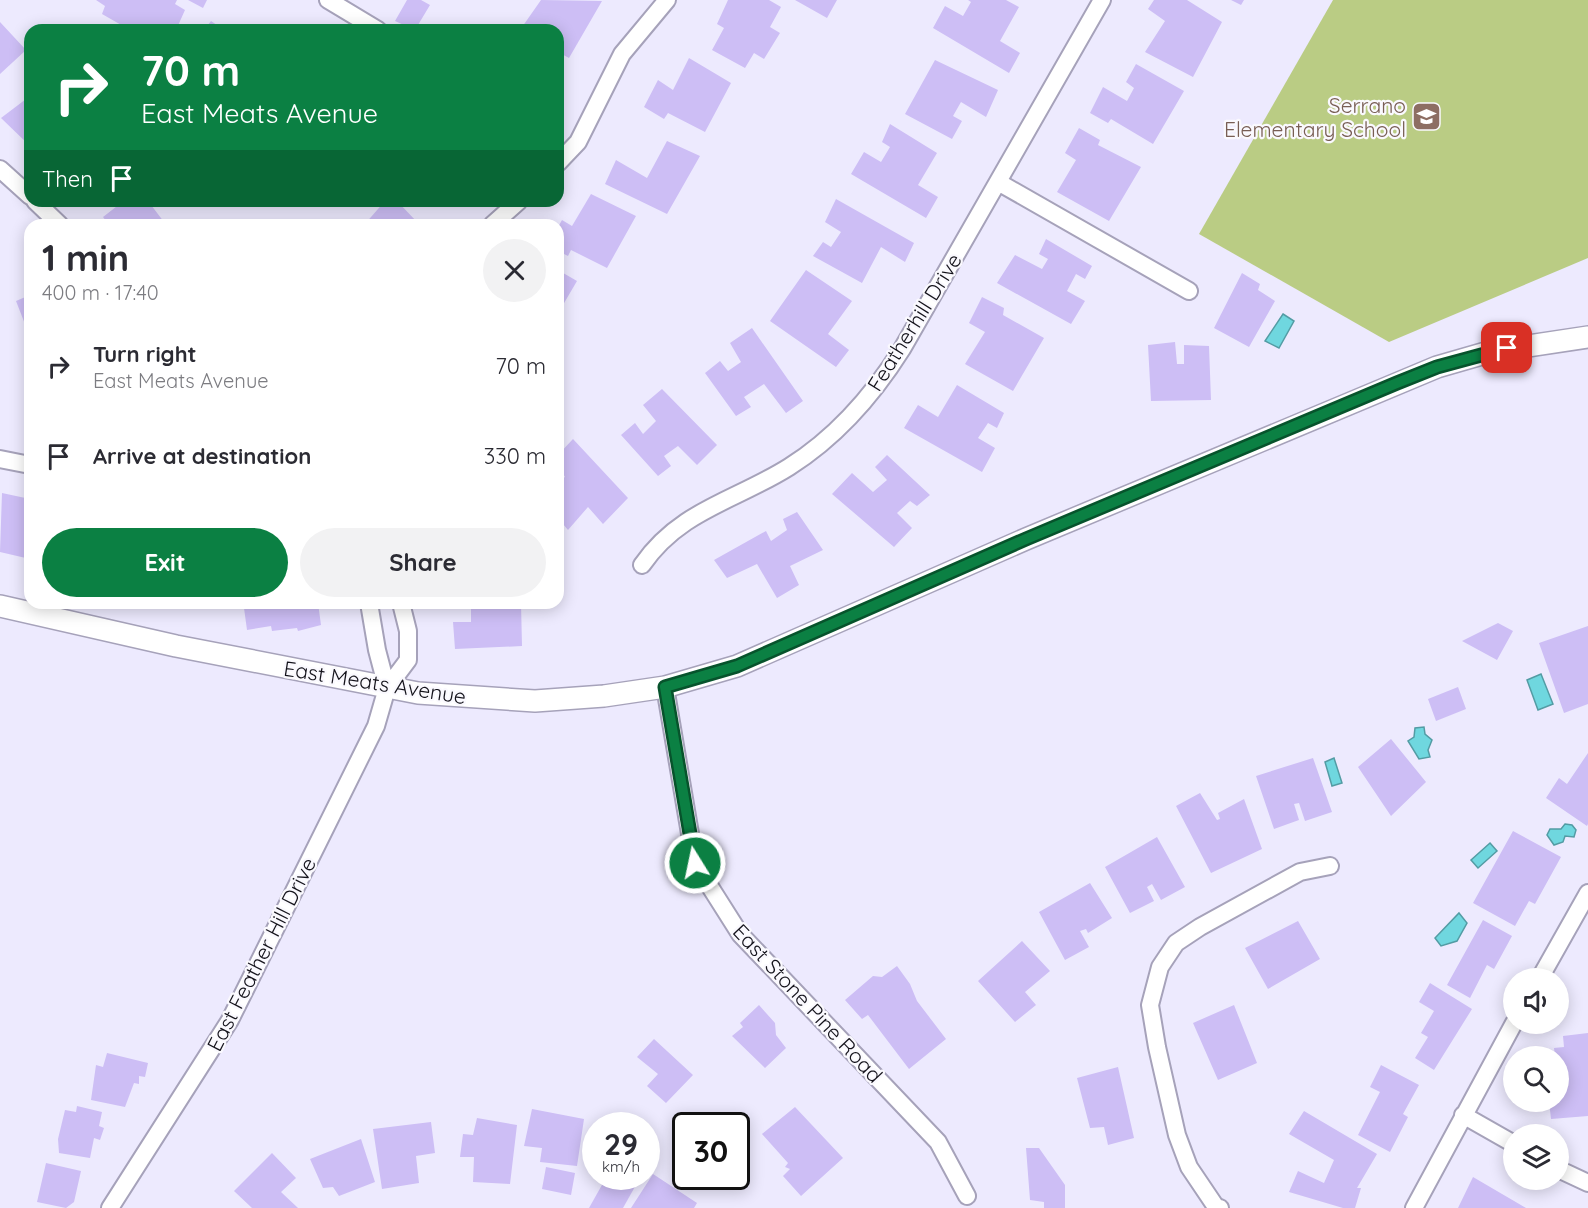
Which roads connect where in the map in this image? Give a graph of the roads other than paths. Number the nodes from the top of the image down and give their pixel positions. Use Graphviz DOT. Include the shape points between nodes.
graph roads {
  1 [pos="328,0"];
  2 [pos="667,0"];
  3 [pos="1101,0"];
  4 [pos="368,24"];
  5 [pos="564,157"];
  6 [pos="0,169"];
  7 [pos="998,182"];
  8 [pos="24,191"];
  9 [pos="41,207"];
  10 [pos="512,207"];
  11 [pos="54,219"];
  12 [pos="499,219"];
  13 [pos="1189,291"];
  14 [pos="1588,337"];
  15 [pos="0,459"];
  16 [pos="24,464"];
  17 [pos="642,565"];
  18 [pos="0,606"];
  19 [pos="370,609"];
  20 [pos="402,609"];
  21 [pos="665,687"];
  22 [pos="387,688"];
  23 [pos="1330,866"];
  24 [pos="1588,893"];
  25 [pos="1546,968"];
  26 [pos="1508,1034"];
  27 [pos="1463,1114"];
  28 [pos="1503,1138"];
  29 [pos="1569,1174"];
  30 [pos="1588,1183"];
  31 [pos="967,1196"];
  32 [pos="110,1208"];
  33 [pos="1217,1208"];
  34 [pos="1414,1208"];
  1 -- 4 [label="street"];
  2 -- 5 [label="street" via="622,54 578,142"];
  3 -- 7 [label="street, Featherhill Drive"];
  6 -- 8 [label="street"];
  7 -- 13 [label="street"];
  7 -- 17 [label="street, Featherhill Drive" via="902,349 859,408 789,467 678,526 659,542"];
  9 -- 11 [label="street"];
  10 -- 12 [label="street"];
  14 -- 21 [label="street, East Meats Avenue" via="1489,352 1437,367 1026,539 737,666"];
  15 -- 16 [label="street"];
  18 -- 22 [label="street, East Meats Avenue"];
  19 -- 22 [label="street"];
  20 -- 22 [label="street" via="408,632 408,660"];
  21 -- 22 [label="street, East Meats Avenue" via="535,701 465,698"];
  21 -- 31 [label="street, East Stone Pine Road" via="695,863 740,934 938,1142"];
  22 -- 32 [label="street, East Feather Hill Drive" via="376,726 230,1020"];
  23 -- 33 [label="street" via="1300,872 1200,927 1176,943 1161,967 1150,1005 1177,1135 1189,1167"];
  24 -- 25 [label="street"];
  26 -- 27 [label="street"];
  27 -- 28 [label="street"];
  27 -- 34 [label="street"];
  29 -- 30 [label="street"];
}
